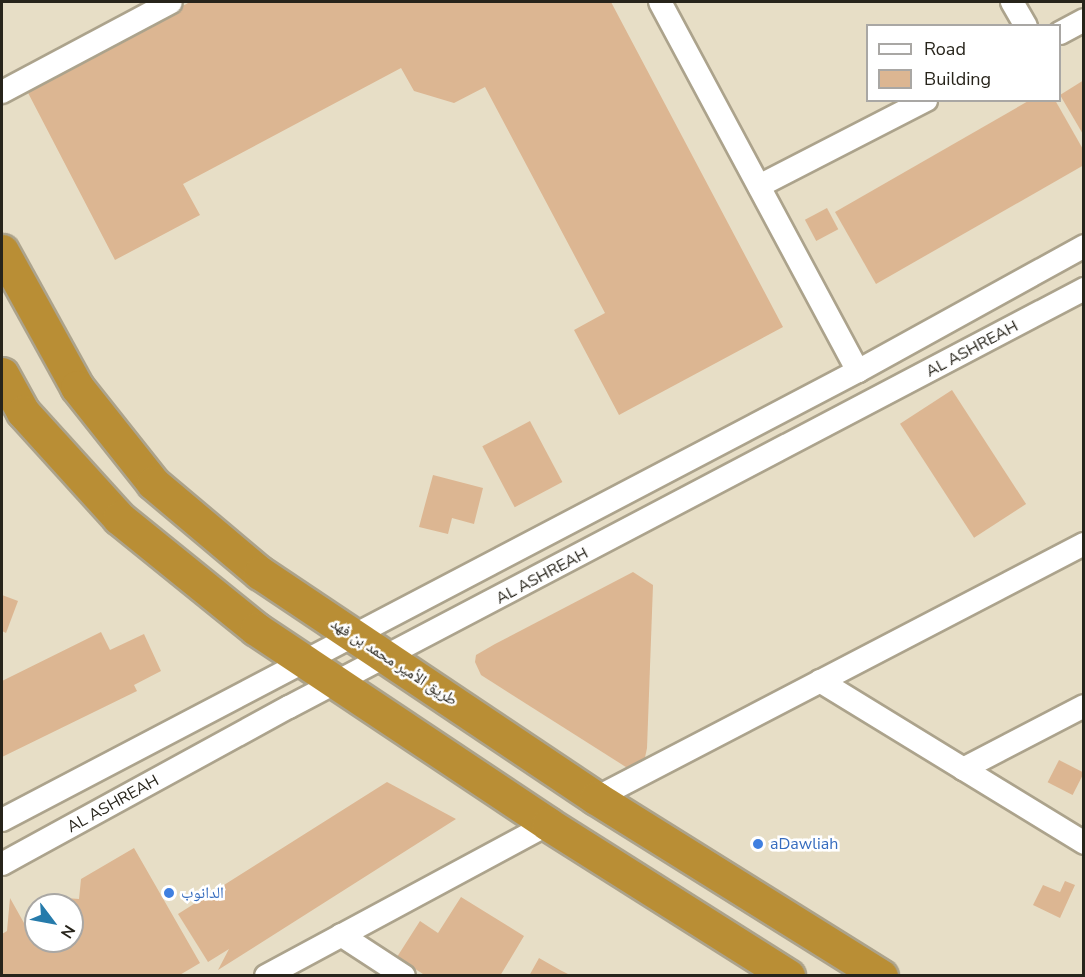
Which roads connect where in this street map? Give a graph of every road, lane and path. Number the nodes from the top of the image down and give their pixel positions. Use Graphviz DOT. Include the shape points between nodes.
graph roads {
  1 [pos="171,2"];
  2 [pos="660,2"];
  3 [pos="1012,2"];
  4 [pos="1083,20"];
  5 [pos="1025,24"];
  6 [pos="1061,32"];
  7 [pos="2,92"];
  8 [pos="922,102"];
  9 [pos="759,186"];
  10 [pos="1083,246"];
  11 [pos="2,251"];
  12 [pos="1083,289"];
  13 [pos="858,371"];
  14 [pos="2,374"];
  15 [pos="1083,544"];
  16 [pos="350,635"];
  17 [pos="386,658"];
  18 [pos="301,660"];
  19 [pos="820,681"];
  20 [pos="336,683"];
  21 [pos="1083,706"];
  22 [pos="963,769"];
  23 [pos="596,798"];
  24 [pos="2,820"];
  25 [pos="548,824"];
  26 [pos="1083,843"];
  27 [pos="2,864"];
  28 [pos="341,936"];
  29 [pos="266,975"];
  30 [pos="404,975"];
  31 [pos="788,975"];
  32 [pos="881,975"];
  1 -- 7 [label="street"];
  2 -- 9 [label="street"];
  3 -- 5 [label="street"];
  4 -- 6 [label="street"];
  8 -- 9 [label="street"];
  9 -- 13 [label="street"];
  10 -- 13 [label="street"];
  11 -- 16 [label="highway, طريق الأمير محمد بن فهد" via="77,387 153,483 260,573"];
  12 -- 17 [label="street, AL ASHREAH"];
  13 -- 16 [label="street"];
  14 -- 18 [label="highway" via="23,412 119,518"];
  15 -- 19 [label="street"];
  16 -- 17 [label="highway, طريق الأمير محمد بن فهد"];
  16 -- 18 [label="street"];
  17 -- 20 [label="street, AL ASHREAH"];
  17 -- 23 [label="highway, طريق الأمير محمد بن فهد"];
  18 -- 20 [label="highway"];
  18 -- 24 [label="street"];
  19 -- 22 [label="street"];
  19 -- 23 [label="street"];
  20 -- 25 [label="highway"];
  20 -- 27 [label="street, AL ASHREAH"];
  21 -- 22 [label="street"];
  22 -- 26 [label="street"];
  23 -- 32 [label="highway, طريق الأمير محمد بن فهد"];
  25 -- 28 [label="street"];
  25 -- 31 [label="highway"];
  28 -- 29 [label="street"];
  28 -- 30 [label="street"];
}
